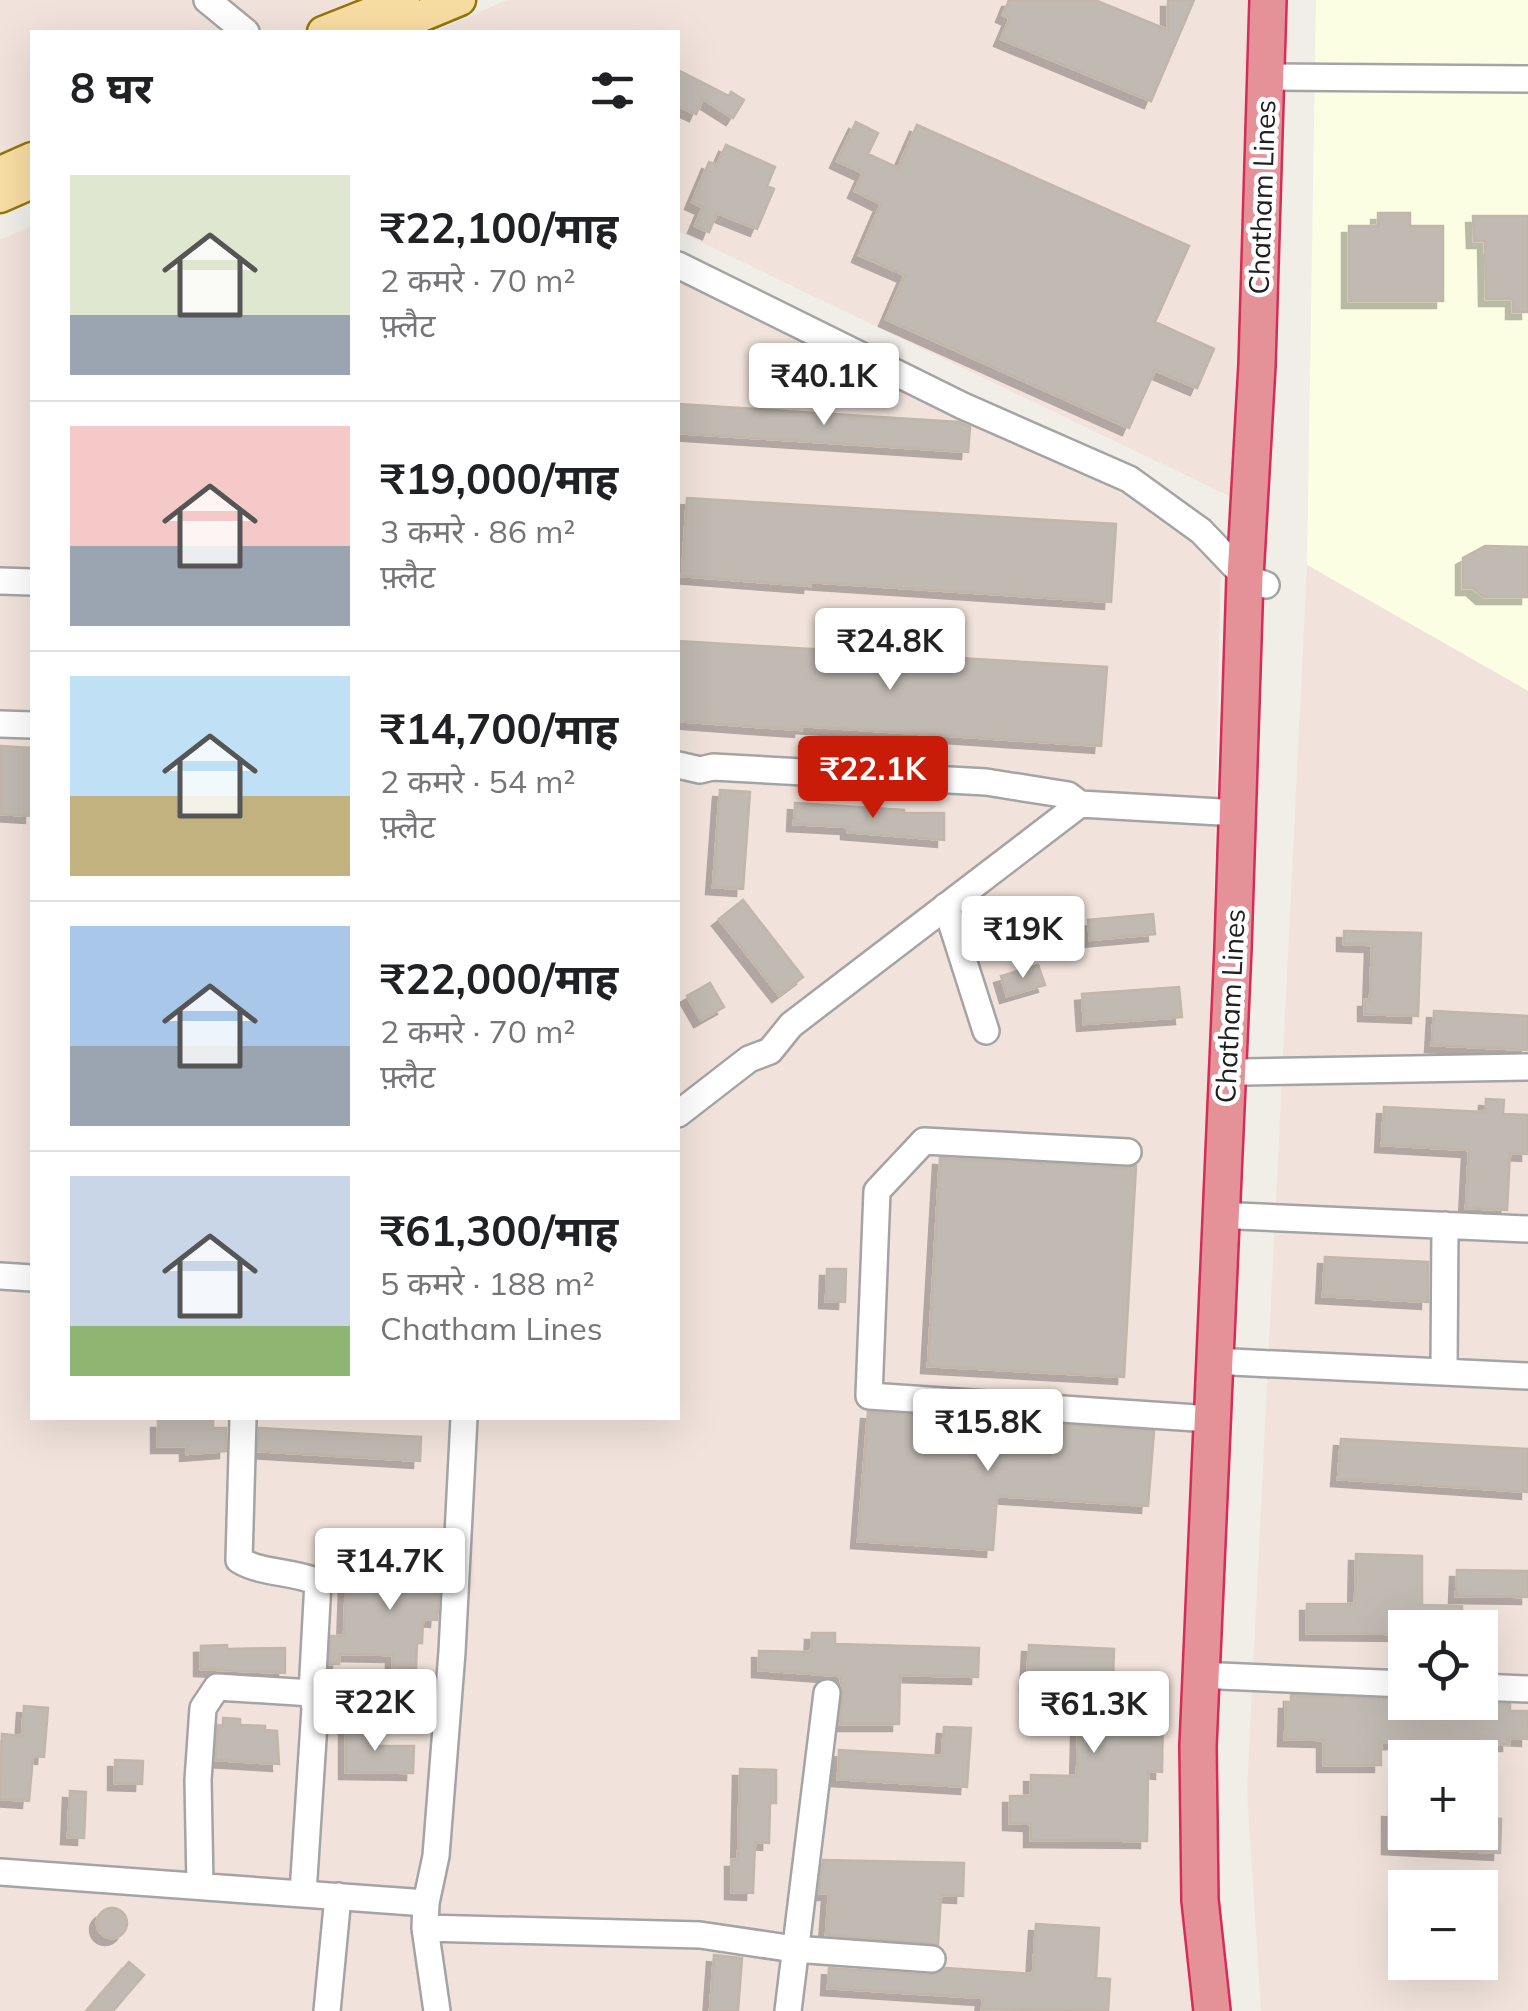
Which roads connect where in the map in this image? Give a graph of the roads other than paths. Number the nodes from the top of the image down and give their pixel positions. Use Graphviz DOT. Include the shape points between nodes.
graph roads {
  1 [pos="207,0"];
  2 [pos="404,0"];
  3 [pos="460,0"];
  4 [pos="1268,0"];
  5 [pos="1284,0"];
  6 [pos="244,30"];
  7 [pos="329,30"];
  8 [pos="388,30"];
  9 [pos="1274,77"];
  10 [pos="1528,79"];
  11 [pos="30,159"];
  12 [pos="0,172"];
  13 [pos="30,184"];
  14 [pos="0,197"];
  15 [pos="680,266"];
  16 [pos="0,580"];
  17 [pos="1256,581"];
  18 [pos="30,582"];
  19 [pos="0,724"];
  20 [pos="30,726"];
  21 [pos="680,765"];
  22 [pos="1080,804"];
  23 [pos="1238,812"];
  24 [pos="946,906"];
  25 [pos="986,1031"];
  26 [pos="1528,1067"];
  27 [pos="1244,1072"];
  28 [pos="680,1112"];
  29 [pos="1128,1152"];
  30 [pos="1238,1216"];
  31 [pos="1444,1225"];
  32 [pos="1528,1229"];
  33 [pos="0,1276"];
  34 [pos="30,1278"];
  35 [pos="1232,1362"];
  36 [pos="1444,1372"];
  37 [pos="1528,1376"];
  38 [pos="243,1420"];
  39 [pos="464,1420"];
  40 [pos="1211,1420"];
  41 [pos="1220,1676"];
  42 [pos="1388,1683"];
  43 [pos="1498,1687"];
  44 [pos="1528,1688"];
  45 [pos="312,1693"];
  46 [pos="827,1693"];
  47 [pos="0,1872"];
  48 [pos="200,1886"];
  49 [pos="303,1893"];
  50 [pos="338,1896"];
  51 [pos="426,1916"];
  52 [pos="794,1949"];
  53 [pos="932,1959"];
  54 [pos="327,2011"];
  55 [pos="437,2011"];
  56 [pos="788,2011"];
  57 [pos="1212,2011"];
  58 [pos="1232,2011"];
  1 -- 6 [label="street"];
  2 -- 7 [label="main road"];
  3 -- 8 [label="main road"];
  4 -- 9 [label="highway, Chatham Lines"];
  5 -- 9 [label="highway, Chatham Lines"];
  9 -- 10 [label="street"];
  9 -- 17 [label="highway, Chatham Lines"];
  11 -- 12 [label="main road"];
  13 -- 14 [label="main road"];
  15 -- 17 [label="street" via="963,406 1129,479 1201,530"];
  16 -- 18 [label="street"];
  17 -- 23 [label="highway, Chatham Lines"];
  17 -- 27 [label="highway, Chatham Lines"];
  19 -- 20 [label="street"];
  21 -- 22 [label="street" via="986,782 1068,794"];
  22 -- 23 [label="street"];
  22 -- 24 [label="street"];
  23 -- 40 [label="highway, Chatham Lines"];
  24 -- 25 [label="street"];
  24 -- 28 [label="street" via="791,1025 770,1051 749,1059"];
  26 -- 27 [label="street"];
  27 -- 30 [label="highway, Chatham Lines"];
  29 -- 40 [label="street" via="924,1141 876,1191 869,1396"];
  30 -- 31 [label="street"];
  30 -- 35 [label="highway, Chatham Lines"];
  31 -- 32 [label="street"];
  31 -- 36 [label="street"];
  33 -- 34 [label="street"];
  35 -- 36 [label="street"];
  35 -- 41 [label="highway, Chatham Lines"];
  36 -- 37 [label="street"];
  38 -- 45 [label="street" via="239,1560 318,1582"];
  39 -- 51 [label="street" via="452,1652"];
  40 -- 57 [label="highway, Chatham Lines" via="1198,1746 1200,1900"];
  41 -- 42 [label="street"];
  41 -- 58 [label="highway, Chatham Lines" via="1218,1858"];
  43 -- 44 [label="street"];
  45 -- 48 [label="street" via="216,1687 203,1708"];
  45 -- 49 [label="street"];
  46 -- 52 [label="street"];
  47 -- 48 [label="street"];
  48 -- 49 [label="street"];
  49 -- 50 [label="street"];
  50 -- 51 [label="street"];
  50 -- 54 [label="street"];
  51 -- 52 [label="street" via="700,1935"];
  51 -- 55 [label="street"];
  52 -- 53 [label="street"];
  52 -- 56 [label="street"];
}
